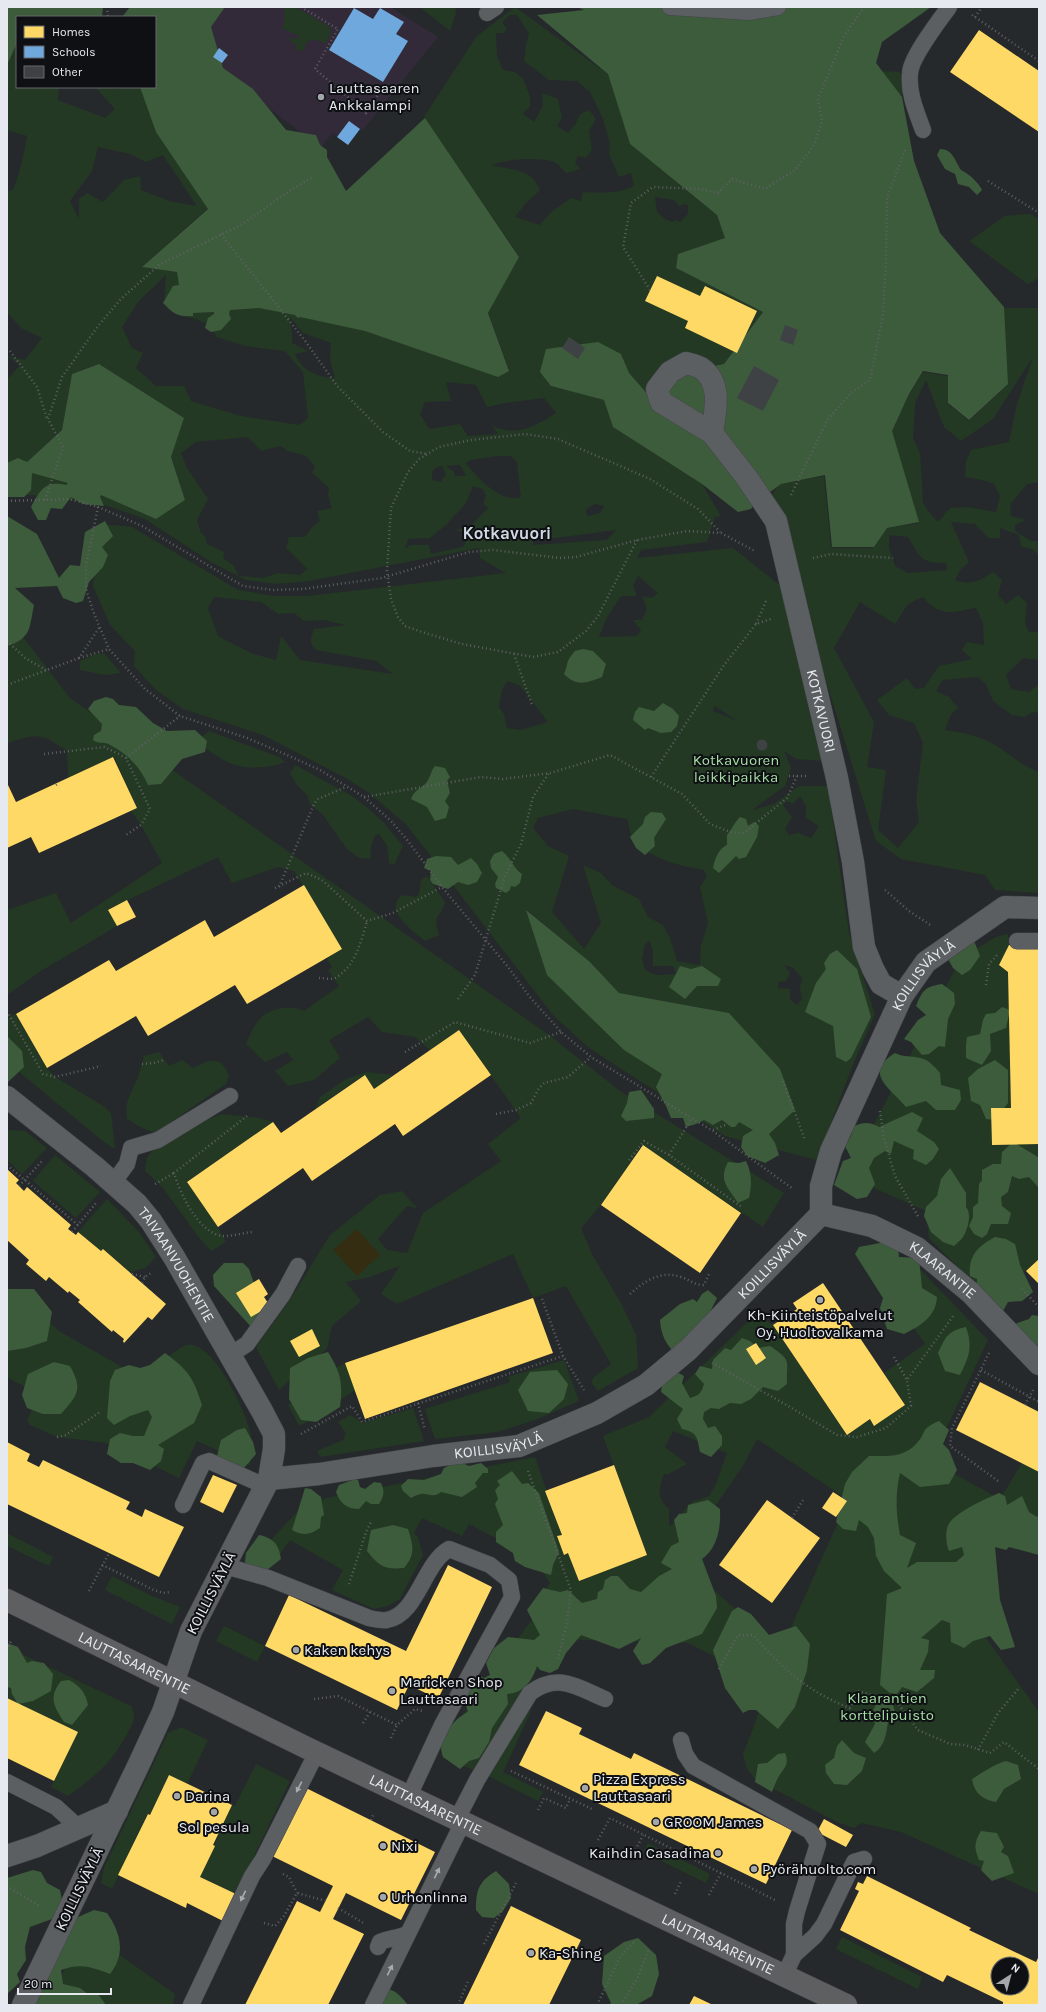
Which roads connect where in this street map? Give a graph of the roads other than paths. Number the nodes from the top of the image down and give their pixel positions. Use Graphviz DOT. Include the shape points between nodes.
graph roads {
  1 [pos="670,7"];
  2 [pos="778,7"];
  3 [pos="949,7"];
  4 [pos="920,123"];
  5 [pos="712,433"];
  6 [pos="1039,908"];
  7 [pos="1017,941"];
  8 [pos="1039,941"];
  9 [pos="902,996"];
  10 [pos="230,1096"];
  11 [pos="7,1097"];
  12 [pos="113,1183"];
  13 [pos="821,1214"];
  14 [pos="298,1266"];
  15 [pos="230,1355"];
  16 [pos="1037,1374"];
  17 [pos="267,1482"];
  18 [pos="183,1505"];
  19 [pos="225,1566"];
  20 [pos="7,1600"];
  21 [pos="173,1682"];
  22 [pos="605,1699"];
  23 [pos="682,1740"];
  24 [pos="317,1752"];
  25 [pos="7,1782"];
  26 [pos="409,1796"];
  27 [pos="117,1811"];
  28 [pos="460,1821"];
  29 [pos="79,1828"];
  30 [pos="7,1856"];
  31 [pos="864,1859"];
  32 [pos="408,1934"];
  33 [pos="378,1947"];
  34 [pos="794,1955"];
  35 [pos="784,1976"];
  36 [pos="23,2005"];
  37 [pos="191,2005"];
  38 [pos="373,2005"];
  39 [pos="846,2005"];
  1 -- 2 [label="lane" via="749,12"];
  3 -- 4 [label="lane" via="923,43 910,72 912,99"];
  5 -- 9 [label="street, KOTKAVUORI" via="748,478 776,521 837,778 864,947 881,984"];
  6 -- 9 [label="street, KOILLISVÄYLÄ" via="1005,907 926,962"];
  7 -- 8 [label="lane"];
  9 -- 13 [label="street, KOILLISVÄYLÄ" via="831,1151 821,1186"];
  10 -- 12 [label="lane" via="158,1140 131,1148 126,1164"];
  11 -- 12 [label="street, TAIVAANVUOHENTIE"];
  12 -- 15 [label="street, TAIVAANVUOHENTIE" via="137,1204 151,1221"];
  13 -- 16 [label="street, KLAARANTIE" via="872,1226 917,1248 971,1293 1005,1330"];
  13 -- 17 [label="street, KOILLISVÄYLÄ" via="688,1350 646,1385 597,1413 519,1446 433,1456"];
  14 -- 15 [label="lane" via="283,1294 247,1344"];
  15 -- 17 [label="street, TAIVAANVUOHENTIE" via="274,1434 274,1449"];
  17 -- 18 [label="lane" via="209,1461 203,1464"];
  17 -- 19 [label="street, KOILLISVÄYLÄ"];
  19 -- 21 [label="street, KOILLISVÄYLÄ" via="190,1631"];
  19 -- 26 [label="lane" via="268,1578 368,1618 386,1620 398,1616 407,1609 440,1554 449,1549 490,1565 509,1580 512,1597 445,1719"];
  20 -- 21 [label="main road, LAUTTASAARENTIE"];
  21 -- 24 [label="main road, LAUTTASAARENTIE"];
  21 -- 27 [label="street, KOILLISVÄYLÄ" via="161,1716"];
  22 -- 28 [label="lane" via="567,1683 553,1682 539,1687 530,1694 477,1780"];
  23 -- 34 [label="lane" via="685,1754 693,1766 810,1831 815,1837 818,1844 794,1924"];
  24 -- 26 [label="main road, LAUTTASAARENTIE"];
  24 -- 37 [label="lane, one-way" via="252,1876"];
  25 -- 29 [label="lane" via="56,1807"];
  26 -- 28 [label="main road, LAUTTASAARENTIE"];
  27 -- 29 [label="street"];
  27 -- 36 [label="street, KOILLISVÄYLÄ"];
  32 -- 28 [label="lane, one-way"];
  28 -- 35 [label="main road, LAUTTASAARENTIE"];
  29 -- 30 [label="street"];
  31 -- 34 [label="lane" via="854,1862 824,1924"];
  32 -- 33 [label="lane" via="380,1942"];
  38 -- 32 [label="lane, one-way"];
  34 -- 35 [label="lane"];
  35 -- 39 [label="main road, LAUTTASAARENTIE"];
}
